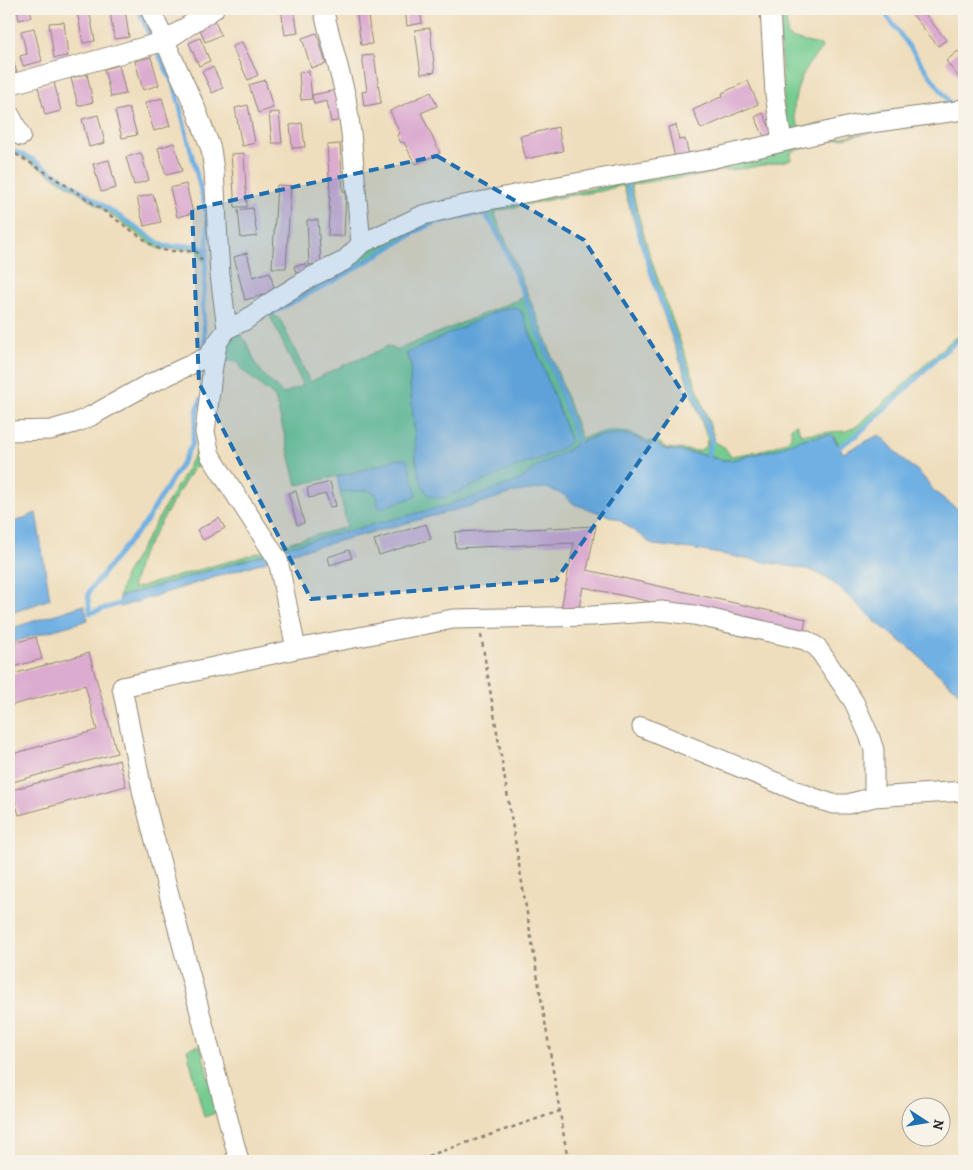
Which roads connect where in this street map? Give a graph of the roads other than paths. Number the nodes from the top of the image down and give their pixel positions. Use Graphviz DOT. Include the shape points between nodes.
graph roads {
  1 [pos="150,9"];
  2 [pos="214,9"];
  3 [pos="323,9"];
  4 [pos="770,9"];
  5 [pos="165,41"];
  6 [pos="9,85"];
  7 [pos="964,108"];
  8 [pos="9,113"];
  9 [pos="21,136"];
  10 [pos="782,142"];
  11 [pos="361,244"];
  12 [pos="222,336"];
  13 [pos="9,431"];
  14 [pos="296,649"];
  15 [pos="642,727"];
  16 [pos="964,791"];
  17 [pos="874,798"];
  18 [pos="239,1161"];
  1 -- 5 [label="street"];
  2 -- 5 [label="street"];
  3 -- 11 [label="street" via="346,97"];
  4 -- 10 [label="street" via="775,94"];
  5 -- 6 [label="street"];
  5 -- 12 [label="street" via="211,149"];
  7 -- 10 [label="street" via="856,125"];
  8 -- 9 [label="street"];
  10 -- 11 [label="street" via="710,159 440,210 408,221"];
  11 -- 12 [label="street" via="344,261 311,277"];
  12 -- 13 [label="street" via="207,357 78,422 51,430"];
  12 -- 14 [label="street" via="213,366 204,432 210,455 278,560"];
  14 -- 17 [label="street" via="453,619 662,611 805,640 817,647 854,702 870,735 874,750"];
  14 -- 18 [label="street" via="122,687 143,795"];
  15 -- 17 [label="street" via="833,804"];
  16 -- 17 [label="street"];
}
